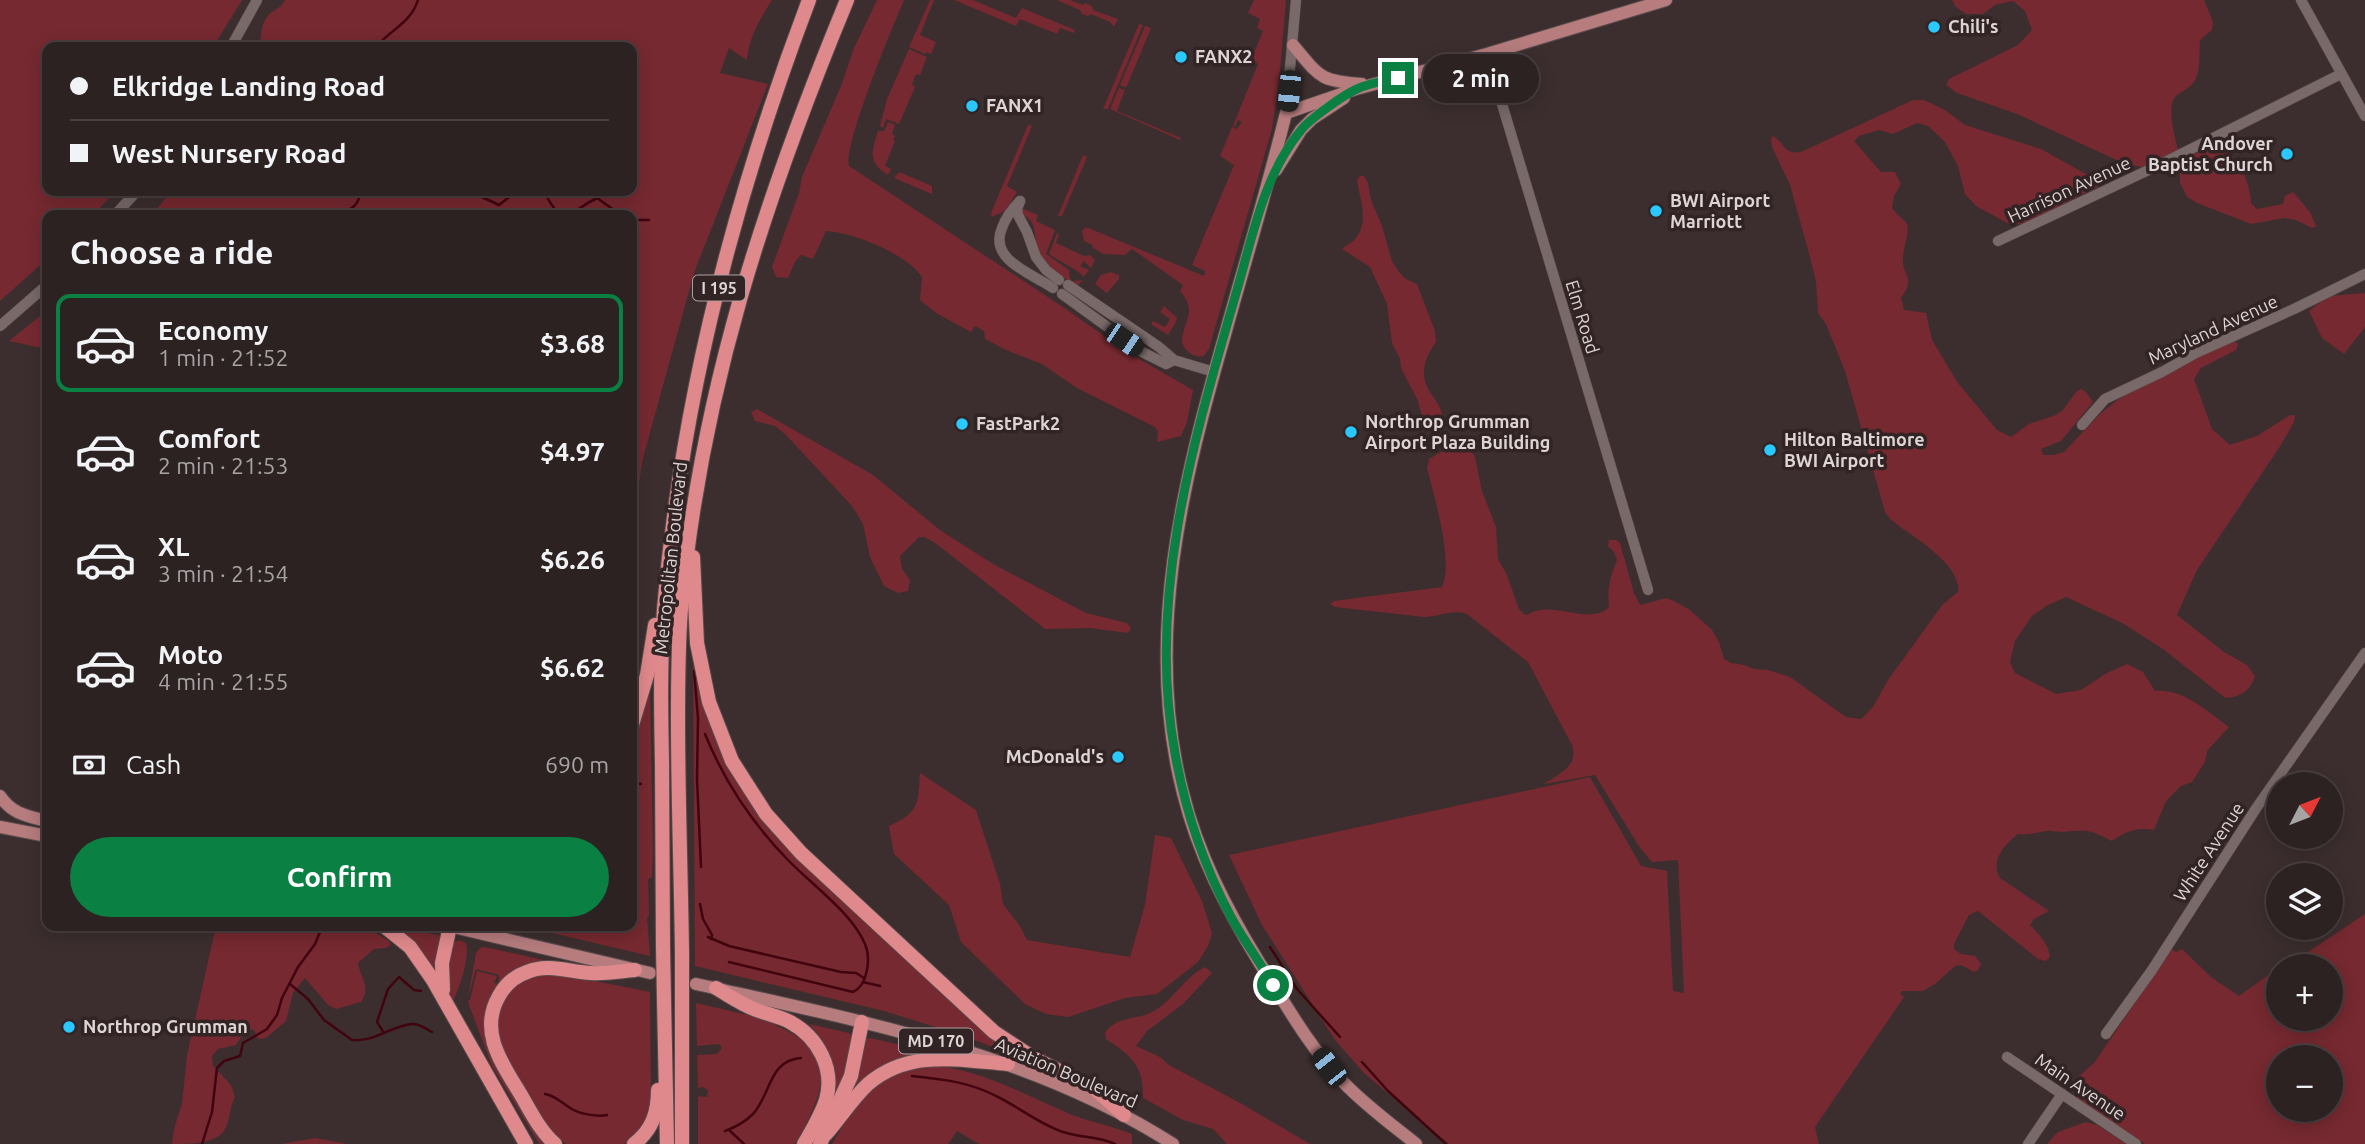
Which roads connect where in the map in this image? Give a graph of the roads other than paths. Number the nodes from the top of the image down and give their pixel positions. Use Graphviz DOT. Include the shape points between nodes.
graph roads {
  1 [pos="257,0"];
  2 [pos="809,0"];
  3 [pos="1296,0"];
  4 [pos="1666,0"];
  5 [pos="2301,0"];
  6 [pos="846,2"];
  7 [pos="234,42"];
  8 [pos="1293,45"];
  9 [pos="1487,54"];
  10 [pos="2342,74"];
  11 [pos="1373,84"];
  12 [pos="1356,89"];
  13 [pos="1286,113"];
  14 [pos="2365,116"];
  15 [pos="1269,182"];
  16 [pos="133,196"];
  17 [pos="120,210"];
  18 [pos="1998,241"];
  19 [pos="2365,274"];
  20 [pos="1061,287"];
  21 [pos="42,289"];
  22 [pos="0,326"];
  23 [pos="1214,372"];
  24 [pos="2082,425"];
  25 [pos="691,521"];
  26 [pos="669,563"];
  27 [pos="1648,590"];
  28 [pos="2365,653"];
  29 [pos="637,708"];
  30 [pos="0,796"];
  31 [pos="42,820"];
  32 [pos="0,827"];
  33 [pos="42,835"];
  34 [pos="390,931"];
  35 [pos="448,931"];
  36 [pos="470,931"];
  37 [pos="635,970"];
  38 [pos="650,973"];
  39 [pos="696,984"];
  40 [pos="716,988"];
  41 [pos="447,1004"];
  42 [pos="862,1022"];
  43 [pos="2106,1034"];
  44 [pos="666,1048"];
  45 [pos="2007,1057"];
  46 [pos="1008,1064"];
  47 [pos="2062,1094"];
  48 [pos="681,1097"];
  49 [pos="1124,1115"];
  50 [pos="823,1139"];
  51 [pos="526,1144"];
  52 [pos="555,1144"];
  53 [pos="634,1144"];
  54 [pos="667,1144"];
  55 [pos="681,1144"];
  56 [pos="692,1144"];
  57 [pos="804,1144"];
  58 [pos="1173,1144"];
  59 [pos="1416,1144"];
  60 [pos="2028,1144"];
  61 [pos="2136,1144"];
  1 -- 7 [label="street"];
  2 -- 26 [label="highway, Metropolitan Boulevard / I 195" via="757,148 714,306 673,518"];
  3 -- 8 [label="street"];
  4 -- 9 [label="main road"];
  5 -- 10 [label="street"];
  6 -- 25 [label="highway, Metropolitan Boulevard / I 195" via="754,245 706,432"];
  8 -- 11 [label="main road" via="1331,81"];
  8 -- 13 [label="street"];
  9 -- 11 [label="main road"];
  9 -- 27 [label="street, Elm Road"];
  10 -- 14 [label="street"];
  10 -- 18 [label="street, Harrison Avenue"];
  11 -- 12 [label="main road"];
  12 -- 13 [label="main road"];
  12 -- 15 [label="main road" via="1301,130"];
  13 -- 15 [label="main road"];
  15 -- 23 [label="main road"];
  16 -- 17 [label="street"];
  19 -- 24 [label="street, Maryland Avenue" via="2105,399"];
  20 -- 20 [label="street" via="1036,257 1018,215 1020,201 999,234 1000,250 1012,262"];
  20 -- 23 [label="street" via="1174,360"];
  21 -- 22 [label="street"];
  23 -- 59 [label="main road" via="1184,493 1172,574 1168,698 1183,793 1210,874 1232,919 1302,1029 1351,1090"];
  25 -- 48 [label="highway, Metropolitan Boulevard / I 195, bridge" via="678,679"];
  25 -- 49 [label="highway" via="697,643 705,687 726,747 756,800 801,853 994,1032 1035,1059 1094,1088"];
  26 -- 29 [label="highway"];
  26 -- 44 [label="highway, Metropolitan Boulevard / I 195, bridge" via="661,680"];
  28 -- 43 [label="street, White Avenue"];
  30 -- 31 [label="main road" via="16,813"];
  32 -- 33 [label="main road"];
  34 -- 41 [label="highway" via="410,947"];
  35 -- 41 [label="highway" via="441,975"];
  36 -- 37 [label="main road"];
  37 -- 38 [label="main road"];
  37 -- 52 [label="highway" via="597,974 537,969 508,984 495,1003 490,1021 493,1045"];
  39 -- 40 [label="main road, Aviation Boulevard / MD 170"];
  40 -- 42 [label="main road, Aviation Boulevard / MD 170"];
  40 -- 57 [label="highway" via="750,1008 792,1023 822,1055 827,1096"];
  41 -- 51 [label="highway"];
  42 -- 46 [label="main road, Aviation Boulevard / MD 170"];
  42 -- 50 [label="highway" via="851,1076"];
  44 -- 53 [label="highway" via="656,1112 648,1130"];
  44 -- 54 [label="highway, Metropolitan Boulevard / I 195"];
  45 -- 47 [label="street, Main Avenue"];
  46 -- 49 [label="main road, Aviation Boulevard / MD 170"];
  46 -- 50 [label="highway" via="933,1058 903,1064 868,1084"];
  47 -- 60 [label="street"];
  47 -- 61 [label="street, Main Avenue"];
  48 -- 55 [label="highway, Metropolitan Boulevard / I 195"];
  48 -- 56 [label="highway"];
  49 -- 58 [label="main road, Aviation Boulevard / MD 170"];
}
